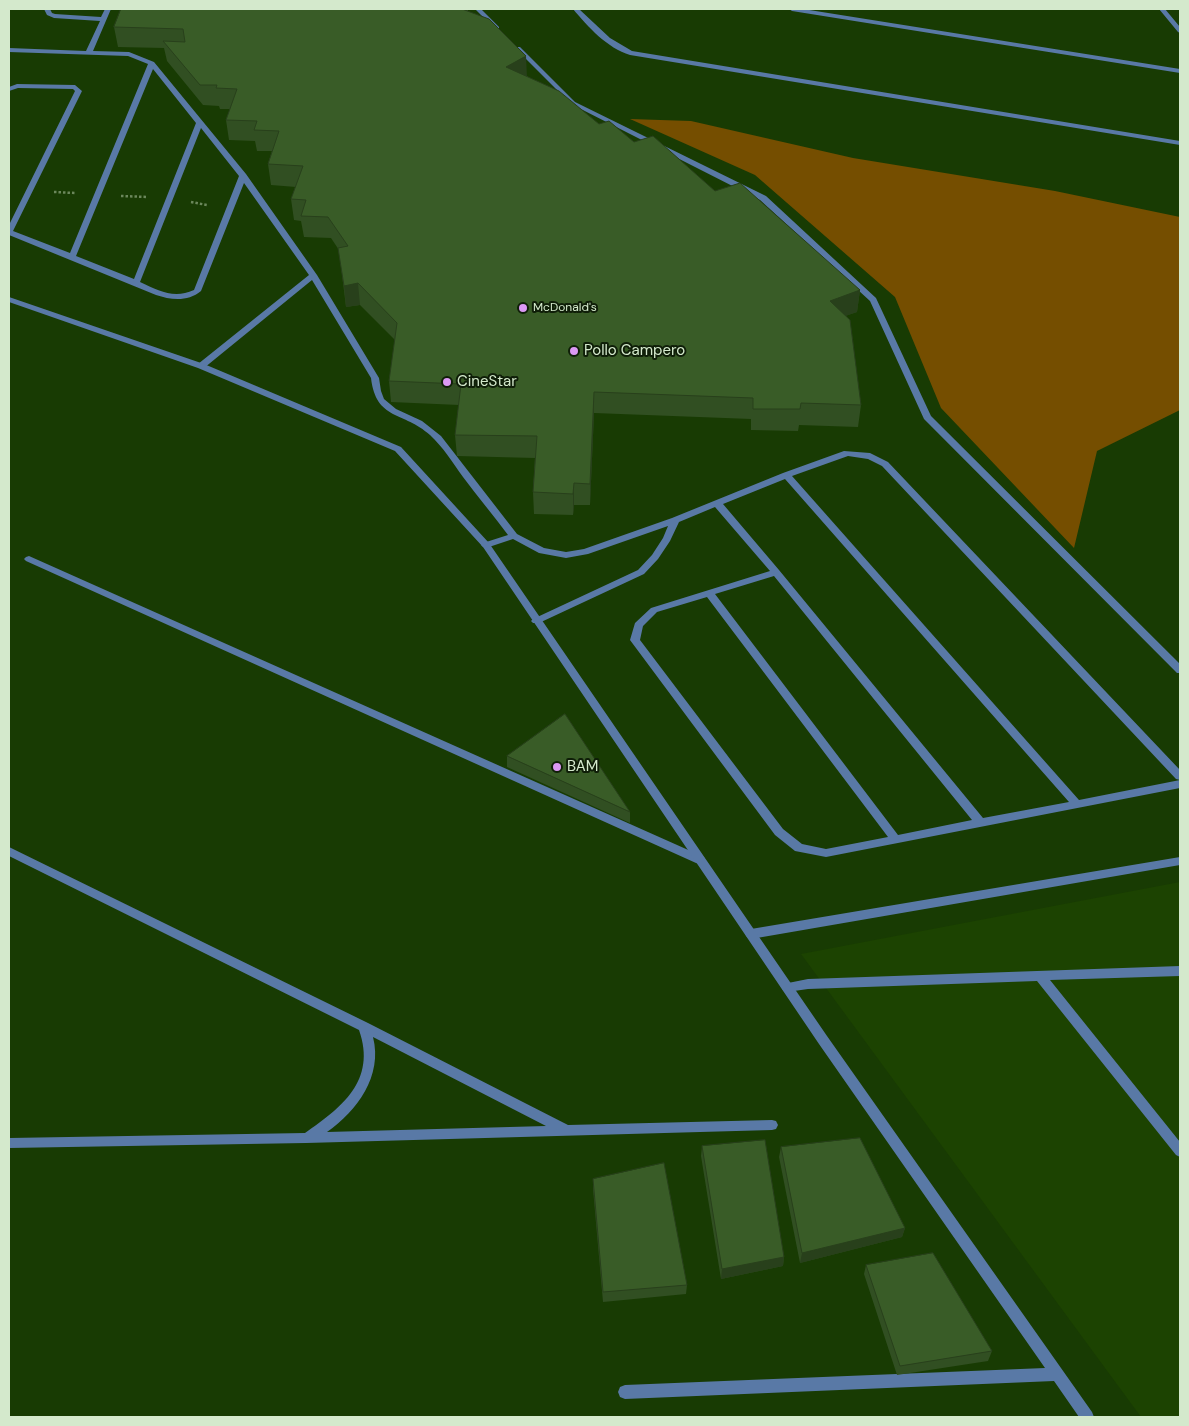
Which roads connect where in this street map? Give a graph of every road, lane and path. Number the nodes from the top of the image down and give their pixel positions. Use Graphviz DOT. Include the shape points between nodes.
graph roads {
  1 [pos="47,9"];
  2 [pos="108,9"];
  3 [pos="478,9"];
  4 [pos="576,9"];
  5 [pos="792,9"];
  6 [pos="1162,9"];
  7 [pos="104,18"];
  8 [pos="1180,31"];
  9 [pos="505,36"];
  10 [pos="512,43"];
  11 [pos="9,50"];
  12 [pos="89,52"];
  13 [pos="152,62"];
  14 [pos="1180,71"];
  15 [pos="9,89"];
  16 [pos="200,122"];
  17 [pos="1180,143"];
  18 [pos="242,176"];
  19 [pos="9,232"];
  20 [pos="72,257"];
  21 [pos="313,274"];
  22 [pos="136,283"];
  23 [pos="9,299"];
  24 [pos="201,366"];
  25 [pos="786,475"];
  26 [pos="717,503"];
  27 [pos="675,520"];
  28 [pos="514,536"];
  29 [pos="486,546"];
  30 [pos="29,559"];
  31 [pos="776,572"];
  32 [pos="708,593"];
  33 [pos="536,621"];
  34 [pos="1180,670"];
  35 [pos="1180,776"];
  36 [pos="1180,784"];
  37 [pos="1077,804"];
  38 [pos="981,824"];
  39 [pos="896,840"];
  40 [pos="9,851"];
  41 [pos="700,860"];
  42 [pos="1180,861"];
  43 [pos="751,934"];
  44 [pos="1180,971"];
  45 [pos="1039,976"];
  46 [pos="787,987"];
  47 [pos="364,1027"];
  48 [pos="772,1125"];
  49 [pos="567,1131"];
  50 [pos="306,1138"];
  51 [pos="9,1143"];
  52 [pos="1180,1152"];
  53 [pos="1057,1374"];
  54 [pos="625,1392"];
  55 [pos="1087,1417"];
  1 -- 7 [label="street" via="54,16"];
  2 -- 7 [label="street"];
  3 -- 9 [label="street"];
  4 -- 17 [label="street" via="609,42 630,53"];
  5 -- 14 [label="street"];
  6 -- 8 [label="street"];
  7 -- 12 [label="street"];
  10 -- 34 [label="street" via="573,104 763,198 873,300 928,417"];
  11 -- 12 [label="street"];
  12 -- 13 [label="street" via="130,54"];
  13 -- 16 [label="street"];
  13 -- 20 [label="street"];
  15 -- 19 [label="street" via="17,86 75,87 78,91"];
  16 -- 18 [label="street"];
  16 -- 22 [label="street"];
  18 -- 21 [label="street"];
  18 -- 22 [label="street" via="197,291 186,297 167,297"];
  19 -- 20 [label="street"];
  20 -- 22 [label="street"];
  21 -- 24 [label="street"];
  21 -- 28 [label="street" via="375,378 375,388 384,407 420,422 441,439"];
  23 -- 24 [label="street"];
  24 -- 29 [label="street" via="398,449"];
  25 -- 26 [label="street"];
  25 -- 35 [label="street" via="847,453 870,456 885,464"];
  25 -- 37 [label="street"];
  26 -- 27 [label="street"];
  26 -- 31 [label="street"];
  27 -- 28 [label="street" via="566,556 542,552"];
  27 -- 33 [label="street" via="667,539 641,572"];
  28 -- 29 [label="street"];
  29 -- 33 [label="street"];
  30 -- 41 [label="street"];
  31 -- 32 [label="street"];
  31 -- 38 [label="street"];
  32 -- 39 [label="street"];
  32 -- 39 [label="street" via="654,610 638,625 635,640 779,832 799,848 826,853"];
  33 -- 41 [label="street"];
  36 -- 37 [label="street"];
  37 -- 38 [label="street"];
  38 -- 39 [label="street"];
  40 -- 47 [label="street"];
  41 -- 43 [label="street"];
  42 -- 43 [label="street"];
  43 -- 46 [label="street"];
  44 -- 45 [label="street"];
  45 -- 46 [label="street"];
  45 -- 52 [label="street"];
  46 -- 53 [label="street"];
  47 -- 49 [label="street"];
  47 -- 50 [label="street" via="369,1046 368,1067 362,1087 340,1116"];
  48 -- 49 [label="street"];
  49 -- 50 [label="street"];
  50 -- 51 [label="street"];
  53 -- 54 [label="street"];
  53 -- 55 [label="street"];
}
